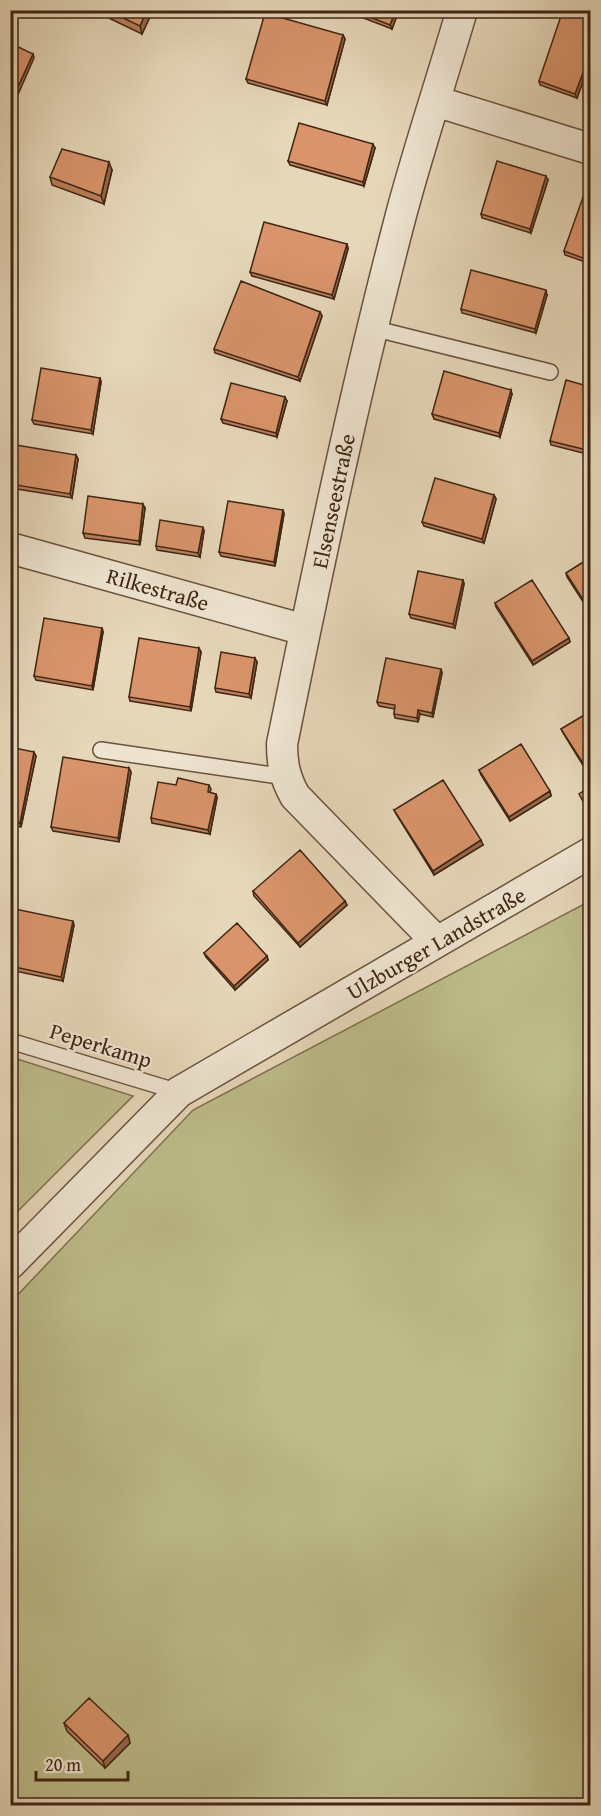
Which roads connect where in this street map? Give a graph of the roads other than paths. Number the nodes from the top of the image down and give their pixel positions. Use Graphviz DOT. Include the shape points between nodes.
graph roads {
  1 [pos="462,10"];
  2 [pos="435,101"];
  3 [pos="591,149"];
  4 [pos="372,328"];
  5 [pos="550,372"];
  6 [pos="10,548"];
  7 [pos="305,630"];
  8 [pos="101,750"];
  9 [pos="286,777"];
  10 [pos="591,853"];
  11 [pos="437,942"];
  12 [pos="10,1041"];
  13 [pos="179,1092"];
  14 [pos="10,1264"];
  1 -- 2 [label="street, Elsenseestraße"];
  2 -- 3 [label="street"];
  2 -- 4 [label="street, Elsenseestraße"];
  4 -- 5 [label="lane"];
  4 -- 7 [label="street, Elsenseestraße"];
  6 -- 7 [label="street, Rilkestraße"];
  7 -- 9 [label="street, Elsenseestraße" via="282,744"];
  8 -- 9 [label="lane"];
  9 -- 11 [label="street, Elsenseestraße" via="295,796"];
  10 -- 11 [label="street, Ulzburger Landstraße"];
  11 -- 13 [label="street, Ulzburger Landstraße"];
  12 -- 13 [label="lane, Peperkamp"];
  13 -- 14 [label="street, Ulzburger Landstraße"];
}
